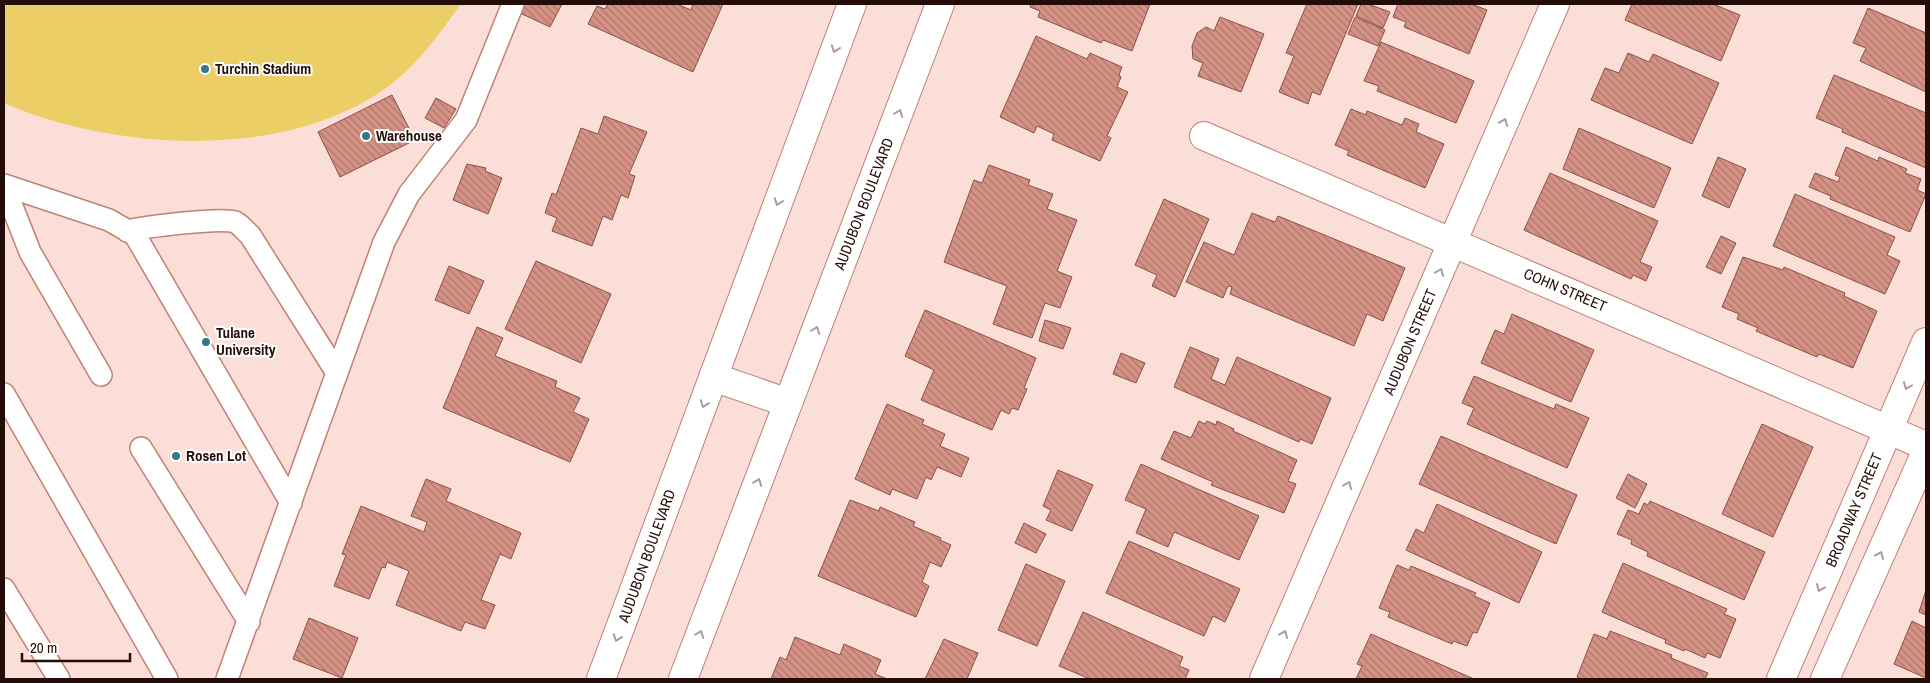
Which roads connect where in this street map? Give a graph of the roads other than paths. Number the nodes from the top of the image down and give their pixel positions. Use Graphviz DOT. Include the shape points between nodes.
graph roads {
  1 [pos="513,4"];
  2 [pos="852,4"];
  3 [pos="940,4"];
  4 [pos="1555,4"];
  5 [pos="1204,136"];
  6 [pos="4,186"];
  7 [pos="127,231"];
  8 [pos="1453,241"];
  9 [pos="1926,342"];
  10 [pos="338,373"];
  11 [pos="101,376"];
  12 [pos="714,377"];
  13 [pos="4,394"];
  14 [pos="788,404"];
  15 [pos="1888,430"];
  16 [pos="1926,446"];
  17 [pos="141,448"];
  18 [pos="1926,452"];
  19 [pos="291,503"];
  20 [pos="4,590"];
  21 [pos="249,622"];
  22 [pos="59,679"];
  23 [pos="166,679"];
  24 [pos="227,679"];
  25 [pos="601,679"];
  26 [pos="683,679"];
  27 [pos="1264,679"];
  28 [pos="1781,679"];
  29 [pos="1825,679"];
  1 -- 10 [label="lane" via="466,120 409,194 384,242"];
  2 -- 12 [label="street, AUDUBON BOULEVARD, one-way"];
  14 -- 3 [label="street, AUDUBON BOULEVARD, one-way"];
  8 -- 4 [label="street, AUDUBON STREET, one-way"];
  5 -- 8 [label="street, COHN STREET"];
  6 -- 7 [label="lane" via="109,220"];
  6 -- 11 [label="lane" via="30,252"];
  7 -- 10 [label="lane" via="215,221 235,222 250,235"];
  7 -- 19 [label="lane" via="134,235"];
  8 -- 15 [label="street, COHN STREET"];
  27 -- 8 [label="street, AUDUBON STREET, one-way"];
  9 -- 15 [label="street, BROADWAY STREET, one-way"];
  10 -- 19 [label="lane"];
  12 -- 14 [label="street"];
  12 -- 25 [label="street, AUDUBON BOULEVARD, one-way"];
  13 -- 23 [label="lane"];
  26 -- 14 [label="street, AUDUBON BOULEVARD, one-way"];
  15 -- 16 [label="street, COHN STREET"];
  15 -- 28 [label="street, BROADWAY STREET, one-way"];
  17 -- 21 [label="lane"];
  29 -- 18 [label="street, one-way"];
  19 -- 21 [label="lane"];
  20 -- 22 [label="lane"];
  21 -- 24 [label="lane"];
}
